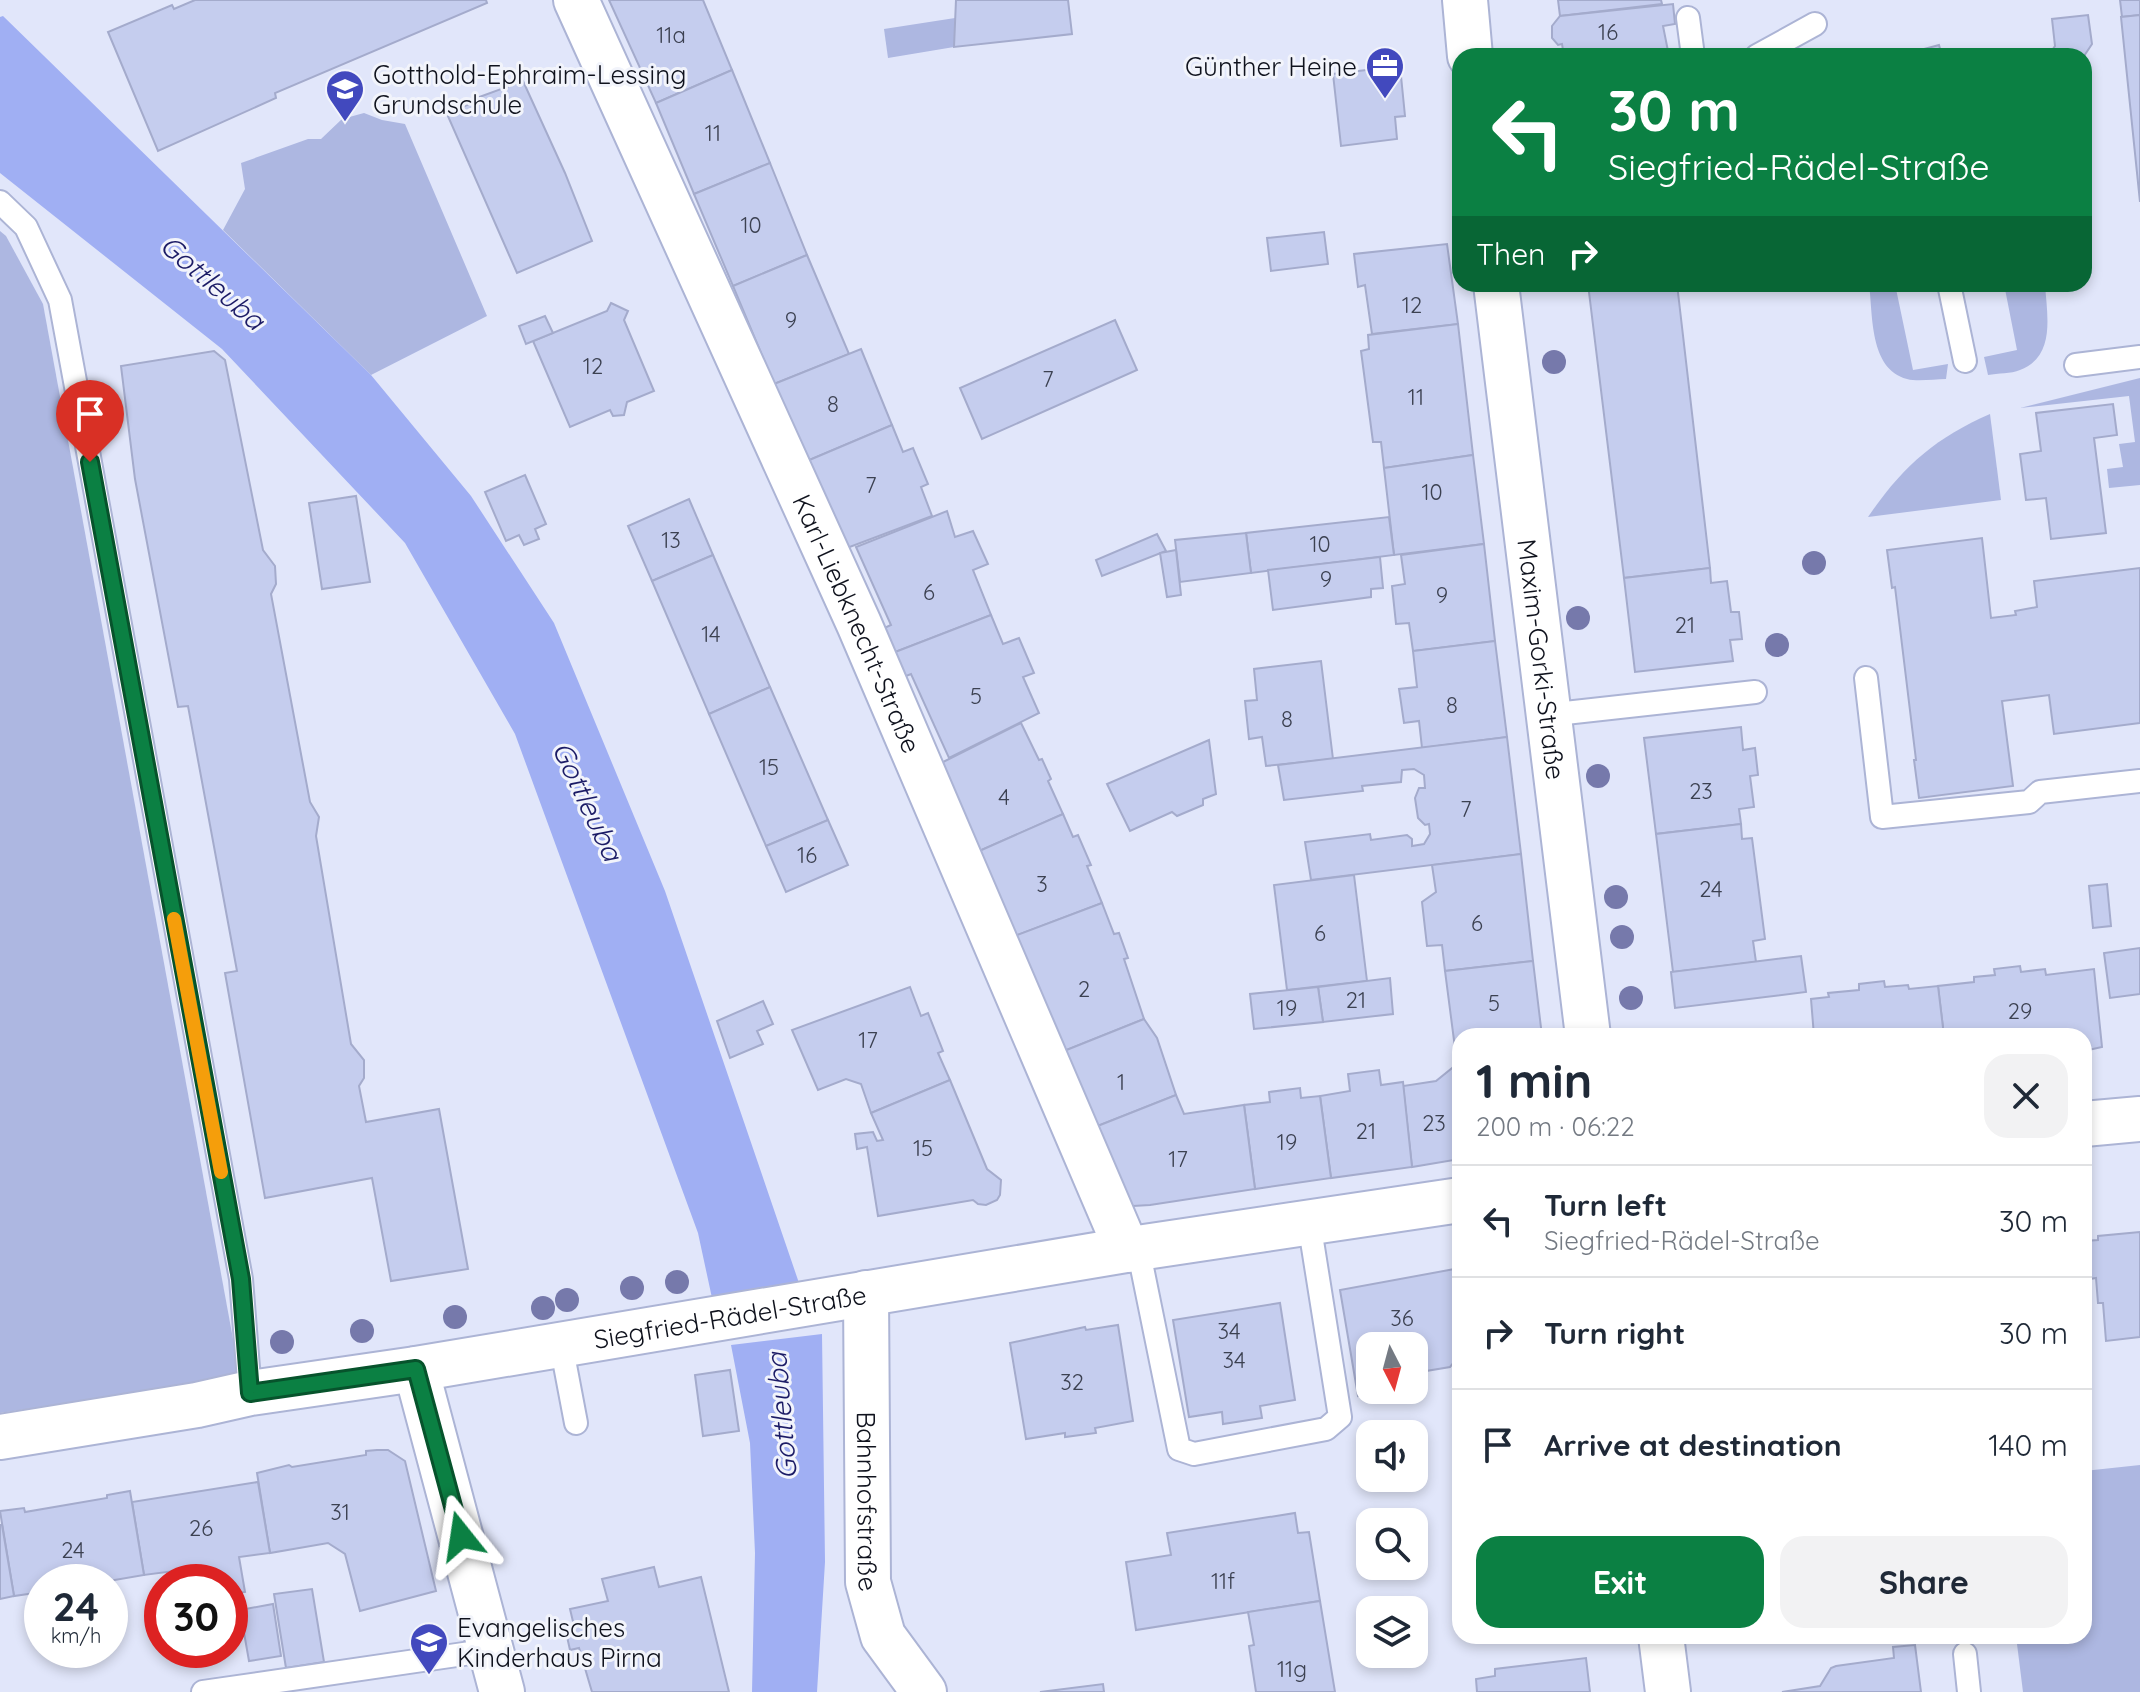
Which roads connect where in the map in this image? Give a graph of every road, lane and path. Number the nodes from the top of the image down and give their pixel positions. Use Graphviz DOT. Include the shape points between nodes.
graph roads {
  1 [pos="576,0"];
  2 [pos="1465,0"];
  3 [pos="1688,18"];
  4 [pos="1815,24"];
  5 [pos="1469,48"];
  6 [pos="1692,48"];
  7 [pos="1772,48"];
  8 [pos="0,202"];
  9 [pos="1497,292"];
  10 [pos="1951,292"];
  11 [pos="2140,357"];
  12 [pos="1965,361"];
  13 [pos="2076,365"];
  14 [pos="1866,678"];
  15 [pos="1755,692"];
  16 [pos="1547,715"];
  17 [pos="2140,781"];
  18 [pos="1587,1028"];
  19 [pos="2140,1119"];
  20 [pos="2092,1123"];
  21 [pos="1452,1201"];
  22 [pos="1309,1222"];
  23 [pos="1133,1249"];
  24 [pos="866,1293"];
  25 [pos="561,1344"];
  26 [pos="416,1369"];
  27 [pos="250,1393"];
  28 [pos="576,1423"];
  29 [pos="0,1437"];
  30 [pos="1662,1644"];
  31 [pos="491,1650"];
  32 [pos="1965,1654"];
  33 [pos="203,1692"];
  34 [pos="502,1692"];
  35 [pos="924,1692"];
  36 [pos="1668,1692"];
  37 [pos="1969,1692"];
  1 -- 23 [label="street, Karl-Liebknecht-Straße" via="865,638"];
  2 -- 5 [label="street"];
  3 -- 6 [label="lane"];
  4 -- 7 [label="lane"];
  8 -- 27 [label="lane" via="26,227 60,300 241,1279"];
  9 -- 16 [label="street, Maxim-Gorki-Straße"];
  10 -- 12 [label="lane"];
  11 -- 13 [label="lane"];
  14 -- 17 [label="lane" via="1882,817 2029,802 2040,792"];
  15 -- 16 [label="lane"];
  16 -- 18 [label="street, Maxim-Gorki-Straße"];
  19 -- 20 [label="street"];
  21 -- 22 [label="street, Siegfried-Rädel-Straße"];
  22 -- 23 [label="street, Siegfried-Rädel-Straße"];
  22 -- 23 [label="lane" via="1340,1417 1326,1429 1194,1454 1179,1449"];
  23 -- 24 [label="street, Siegfried-Rädel-Straße"];
  24 -- 25 [label="street, Siegfried-Rädel-Straße"];
  24 -- 35 [label="street, Bahnhofstraße" via="868,1582 883,1636"];
  25 -- 26 [label="street, Siegfried-Rädel-Straße"];
  25 -- 28 [label="lane"];
  26 -- 27 [label="street, Siegfried-Rädel-Straße"];
  26 -- 31 [label="street"];
  27 -- 29 [label="street, Siegfried-Rädel-Straße"];
  30 -- 36 [label="street"];
  31 -- 33 [label="lane"];
  31 -- 34 [label="street"];
  32 -- 37 [label="lane"];
}
